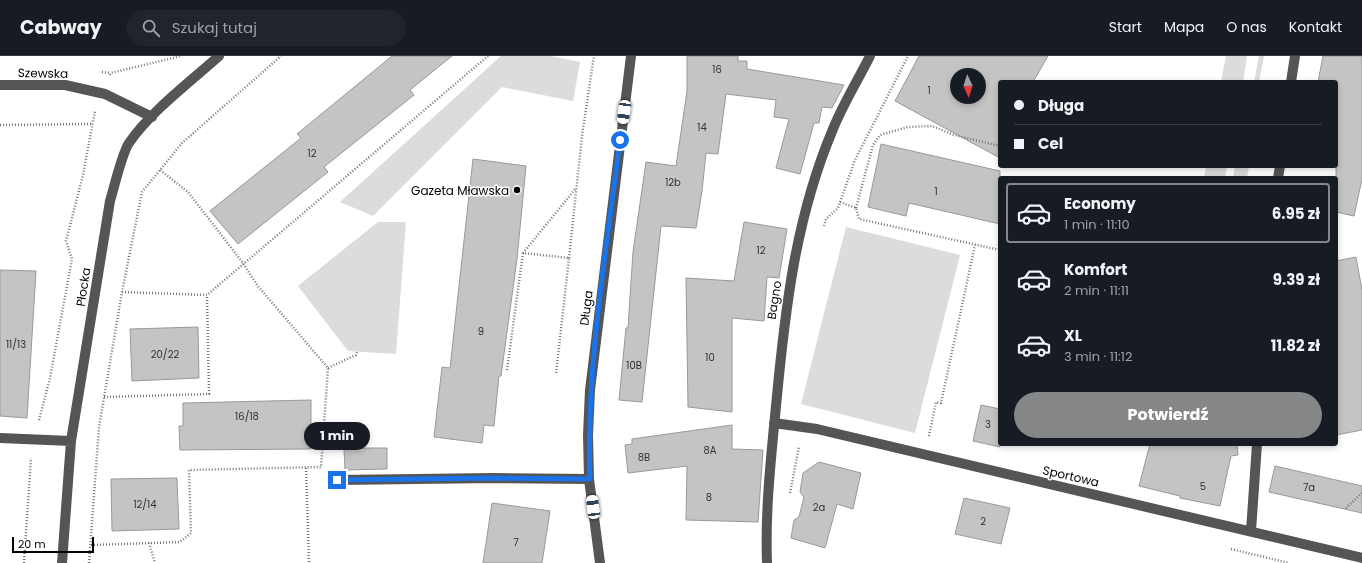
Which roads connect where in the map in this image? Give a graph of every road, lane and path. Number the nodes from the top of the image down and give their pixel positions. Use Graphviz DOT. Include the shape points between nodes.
graph roads {
  1 [pos="182,56"];
  2 [pos="219,56"];
  3 [pos="281,56"];
  4 [pos="488,56"];
  5 [pos="594,56"];
  6 [pos="631,56"];
  7 [pos="870,56"];
  8 [pos="908,56"];
  9 [pos="1295,56"];
  10 [pos="1291,80"];
  11 [pos="0,86"];
  12 [pos="99,92"];
  13 [pos="152,117"];
  14 [pos="93,124"];
  15 [pos="0,125"];
  16 [pos="998,146"];
  17 [pos="160,170"];
  18 [pos="577,187"];
  19 [pos="840,202"];
  20 [pos="856,208"];
  21 [pos="822,232"];
  22 [pos="975,245"];
  23 [pos="998,250"];
  24 [pos="523,253"];
  25 [pos="569,258"];
  26 [pos="243,263"];
  27 [pos="122,292"];
  28 [pos="207,295"];
  29 [pos="357,352"];
  30 [pos="328,368"];
  31 [pos="507,370"];
  32 [pos="556,374"];
  33 [pos="104,397"];
  34 [pos="774,423"];
  35 [pos="817,429"];
  36 [pos="929,436"];
  37 [pos="0,438"];
  38 [pos="32,439"];
  39 [pos="71,441"];
  40 [pos="1257,446"];
  41 [pos="306,468"];
  42 [pos="590,479"];
  43 [pos="337,480"];
  44 [pos="1362,493"];
  45 [pos="788,500"];
  46 [pos="1346,508"];
  47 [pos="1251,531"];
  48 [pos="149,543"];
  49 [pos="90,545"];
  50 [pos="1228,548"];
  51 [pos="1362,558"];
  52 [pos="24,563"];
  53 [pos="62,563"];
  54 [pos="89,563"];
  55 [pos="155,563"];
  56 [pos="309,563"];
  57 [pos="600,563"];
  58 [pos="767,563"];
  59 [pos="1289,563"];
  1 -- 12 [label="path" via="111,73"];
  2 -- 13 [label="street, Płocka"];
  3 -- 17 [label="path" via="182,143"];
  4 -- 26 [label="path"];
  5 -- 18 [label="path"];
  6 -- 42 [label="street, Długa" via="590,390"];
  7 -- 34 [label="street, Bagno" via="833,128 808,200 794,257 785,311"];
  8 -- 19 [label="path" via="855,160"];
  9 -- 10 [label="street"];
  11 -- 12 [label="street, Szewska" via="65,84"];
  12 -- 13 [label="street, Szewska"];
  12 -- 14 [label="path"];
  13 -- 39 [label="street, Płocka" via="128,144 110,201"];
  14 -- 15 [label="path"];
  14 -- 38 [label="path" via="66,241 72,259 50,378"];
  16 -- 20 [label="path" via="954,135 932,126 908,127 880,135 873,145"];
  17 -- 26 [label="path" via="188,192"];
  17 -- 27 [label="path" via="142,192"];
  18 -- 24 [label="path"];
  18 -- 25 [label="path"];
  19 -- 20 [label="path"];
  19 -- 21 [label="path" via="838,208 826,219"];
  20 -- 22 [label="path" via="859,219"];
  22 -- 23 [label="path"];
  22 -- 36 [label="path" via="941,403 936,402"];
  24 -- 25 [label="path"];
  24 -- 31 [label="path"];
  25 -- 32 [label="path"];
  26 -- 28 [label="path"];
  26 -- 30 [label="path" via="257,284"];
  27 -- 28 [label="path"];
  27 -- 33 [label="path"];
  28 -- 33 [label="path" via="209,394"];
  29 -- 30 [label="path" via="356,355"];
  30 -- 41 [label="path" via="321,467"];
  33 -- 49 [label="path" via="99,427"];
  34 -- 35 [label="street, Sportowa"];
  34 -- 58 [label="street, Bagno" via="766,528"];
  35 -- 45 [label="path" via="812,448 799,446"];
  35 -- 47 [label="street, Sportowa"];
  37 -- 38 [label="street"];
  38 -- 39 [label="street"];
  38 -- 52 [label="path"];
  39 -- 53 [label="street, Płocka"];
  40 -- 47 [label="street"];
  41 -- 48 [label="path" via="189,470 191,533 180,542"];
  41 -- 56 [label="path"];
  42 -- 43 [label="street"];
  42 -- 57 [label="street, Długa"];
  44 -- 46 [label="path"];
  47 -- 51 [label="street, Sportowa"];
  48 -- 49 [label="path"];
  48 -- 55 [label="path"];
  49 -- 54 [label="path"];
  50 -- 59 [label="path"];
}
